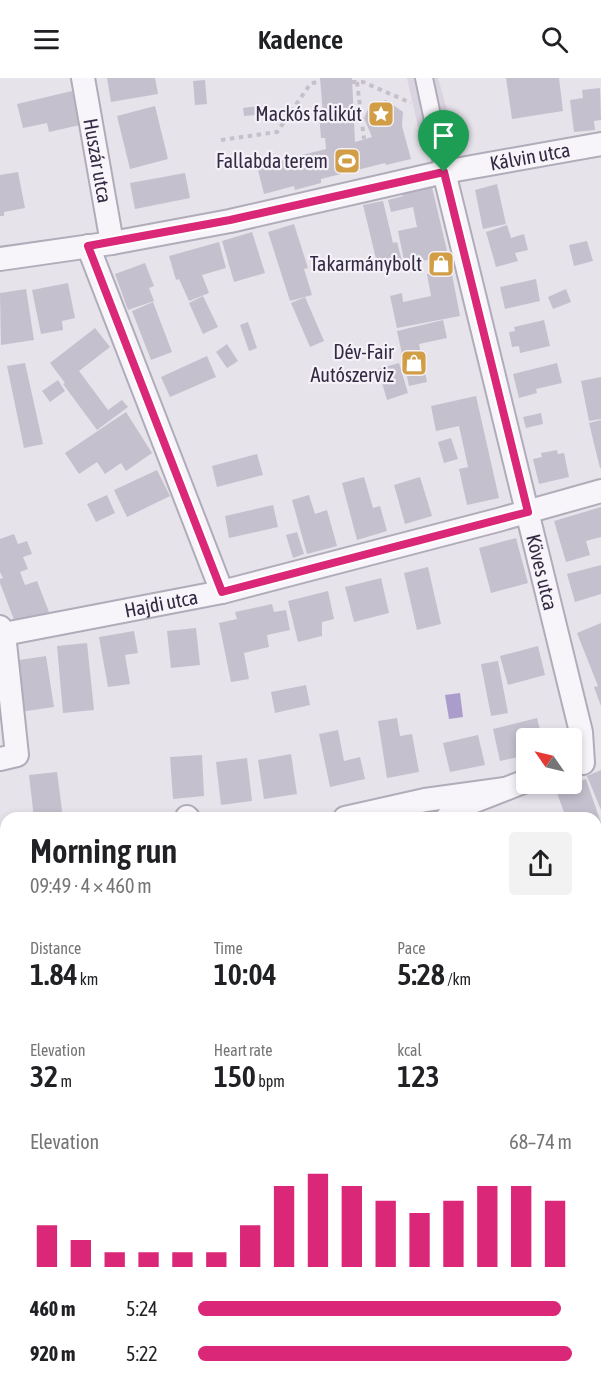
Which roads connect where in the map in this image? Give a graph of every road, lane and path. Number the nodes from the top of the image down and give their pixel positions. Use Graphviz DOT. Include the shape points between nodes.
graph roads {
  1 [pos="83,78"];
  2 [pos="424,78"];
  3 [pos="320,82"];
  4 [pos="431,112"];
  5 [pos="364,139"];
  6 [pos="221,140"];
  7 [pos="601,144"];
  8 [pos="444,172"];
  9 [pos="112,243"];
  10 [pos="88,246"];
  11 [pos="0,259"];
  12 [pos="601,491"];
  13 [pos="528,512"];
  14 [pos="222,592"];
  15 [pos="2,631"];
  16 [pos="0,759"];
  17 [pos="585,761"];
  18 [pos="516,785"];
  19 [pos="505,789"];
  20 [pos="372,812"];
  21 [pos="453,812"];
  1 -- 9 [label="street, Huszár utca"];
  2 -- 4 [label="street"];
  3 -- 6 [label="path" via="311,83 277,132"];
  4 -- 5 [label="path" via="355,82"];
  4 -- 8 [label="street"];
  7 -- 8 [label="street, Kálvin utca"];
  8 -- 9 [label="street, Kálvin utca"];
  8 -- 13 [label="street, Köves utca"];
  9 -- 10 [label="street, Kálvin utca"];
  10 -- 11 [label="street, Kálvin utca"];
  10 -- 14 [label="street"];
  12 -- 13 [label="street, Hajdi utca"];
  13 -- 14 [label="street, Hajdi utca"];
  13 -- 17 [label="street, Köves utca"];
  14 -- 15 [label="street, Hajdi utca"];
  15 -- 16 [label="street, Hajdi utca" via="17,755"];
  18 -- 19 [label="street"];
  19 -- 20 [label="street"];
  19 -- 21 [label="street"];
}
